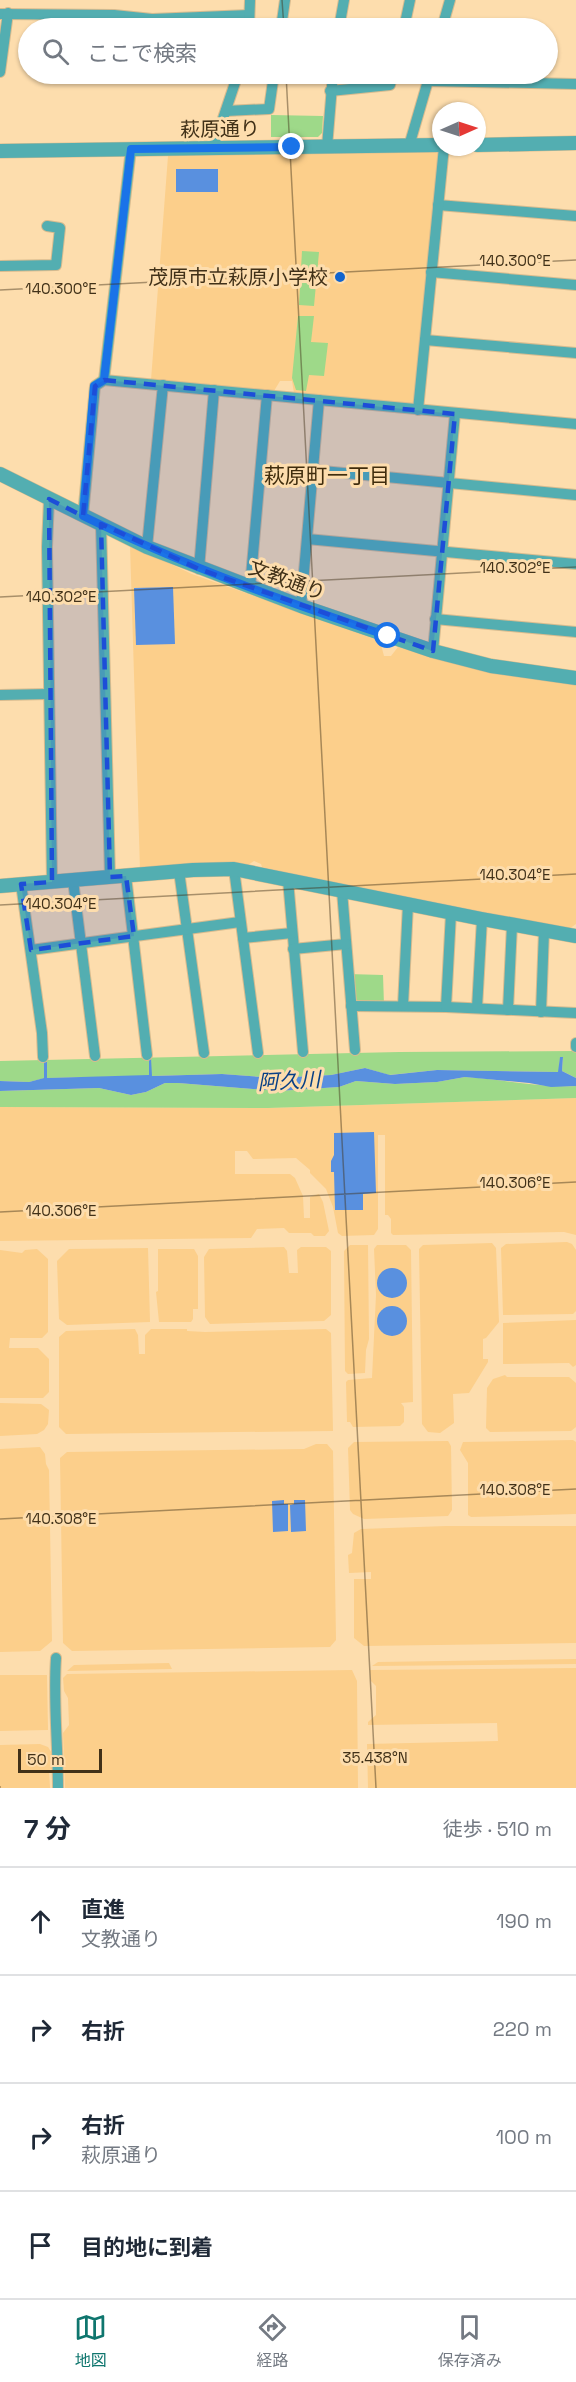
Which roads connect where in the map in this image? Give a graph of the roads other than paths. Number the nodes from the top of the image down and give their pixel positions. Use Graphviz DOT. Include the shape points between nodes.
graph roads {
  1 [pos="250,0"];
  2 [pos="285,0"];
  3 [pos="344,0"];
  4 [pos="410,0"];
  5 [pos="450,0"];
  6 [pos="4,14"];
  7 [pos="249,15"];
  8 [pos="143,18"];
  9 [pos="177,18"];
  10 [pos="282,18"];
  11 [pos="341,18"];
  12 [pos="406,18"];
  13 [pos="445,18"];
  14 [pos="0,72"];
  15 [pos="558,83"];
  16 [pos="235,84"];
  17 [pos="273,84"];
  18 [pos="331,84"];
  19 [pos="390,84"];
  20 [pos="427,84"];
  21 [pos="576,84"];
  22 [pos="330,91"];
  23 [pos="226,111"];
  24 [pos="575,140"];
  25 [pos="486,145"];
  26 [pos="410,146"];
  27 [pos="432,146"];
  28 [pos="327,147"];
  29 [pos="213,148"];
  30 [pos="131,149"];
  31 [pos="0,152"];
  32 [pos="441,156"];
  33 [pos="438,205"];
  34 [pos="576,216"];
  35 [pos="48,226"];
  36 [pos="0,266"];
  37 [pos="431,272"];
  38 [pos="576,285"];
  39 [pos="425,340"];
  40 [pos="576,353"];
  41 [pos="104,380"];
  42 [pos="163,385"];
  43 [pos="214,390"];
  44 [pos="267,395"];
  45 [pos="319,400"];
  46 [pos="418,410"];
  47 [pos="455,414"];
  48 [pos="576,424"];
  49 [pos="312,470"];
  50 [pos="0,474"];
  51 [pos="448,483"];
  52 [pos="576,495"];
  53 [pos="49,499"];
  54 [pos="83,516"];
  55 [pos="101,524"];
  56 [pos="307,539"];
  57 [pos="147,547"];
  58 [pos="442,551"];
  59 [pos="576,564"];
  60 [pos="199,569"];
  61 [pos="250,588"];
  62 [pos="301,606"];
  63 [pos="435,619"];
  64 [pos="576,632"];
  65 [pos="433,651"];
  66 [pos="576,678"];
  67 [pos="49,694"];
  68 [pos="0,695"];
  69 [pos="234,869"];
  70 [pos="179,871"];
  71 [pos="126,876"];
  72 [pos="110,877"];
  73 [pos="74,880"];
  74 [pos="288,880"];
  75 [pos="52,882"];
  76 [pos="21,884"];
  77 [pos="0,886"];
  78 [pos="342,891"];
  79 [pos="408,904"];
  80 [pos="451,913"];
  81 [pos="482,919"];
  82 [pos="240,922"];
  83 [pos="512,925"];
  84 [pos="187,929"];
  85 [pos="544,931"];
  86 [pos="292,933"];
  87 [pos="134,936"];
  88 [pos="576,936"];
  89 [pos="243,938"];
  90 [pos="82,943"];
  91 [pos="346,944"];
  92 [pos="293,949"];
  93 [pos="31,950"];
  94 [pos="351,1006"];
  95 [pos="403,1006"];
  96 [pos="446,1007"];
  97 [pos="477,1008"];
  98 [pos="508,1010"];
  99 [pos="541,1012"];
  100 [pos="576,1013"];
  101 [pos="576,1043"];
  102 [pos="576,1047"];
  103 [pos="355,1050"];
  104 [pos="303,1052"];
  105 [pos="204,1053"];
  106 [pos="258,1053"];
  107 [pos="147,1054"];
  108 [pos="95,1056"];
  109 [pos="43,1057"];
  110 [pos="56,1658"];
  111 [pos="58,1788"];
  1 -- 7 [label="street"];
  2 -- 10 [label="street"];
  3 -- 11 [label="street"];
  4 -- 12 [label="street"];
  5 -- 13 [label="street"];
  6 -- 8 [label="street"];
  6 -- 14 [label="street"];
  7 -- 9 [label="street"];
  15 -- 21 [label="street"];
  16 -- 23 [label="street"];
  17 -- 23 [label="street" via="269,110"];
  18 -- 22 [label="street"];
  19 -- 22 [label="street"];
  20 -- 26 [label="street"];
  22 -- 28 [label="street"];
  23 -- 29 [label="street"];
  24 -- 25 [label="street"];
  26 -- 27 [label="street, 萩原通り"];
  26 -- 28 [label="street, 萩原通り"];
  28 -- 29 [label="street, 萩原通り"];
  29 -- 30 [label="street, 萩原通り"];
  30 -- 31 [label="street, 萩原通り"];
  30 -- 41 [label="street"];
  32 -- 33 [label="street"];
  33 -- 34 [label="street"];
  33 -- 37 [label="street"];
  35 -- 36 [label="street" via="60,228 56,265"];
  37 -- 38 [label="street"];
  37 -- 39 [label="street"];
  39 -- 40 [label="street"];
  39 -- 46 [label="street"];
  41 -- 42 [label="street"];
  41 -- 54 [label="street" via="94,386"];
  42 -- 43 [label="street"];
  42 -- 57 [label="street"];
  43 -- 44 [label="street"];
  43 -- 60 [label="street"];
  44 -- 45 [label="street"];
  44 -- 61 [label="street"];
  45 -- 46 [label="street"];
  45 -- 49 [label="street"];
  46 -- 47 [label="street"];
  47 -- 48 [label="street"];
  47 -- 51 [label="street"];
  49 -- 51 [label="street"];
  49 -- 56 [label="street"];
  50 -- 53 [label="street, 文教通り"];
  51 -- 52 [label="street"];
  51 -- 58 [label="street"];
  53 -- 54 [label="street, 文教通り"];
  53 -- 67 [label="street"];
  54 -- 55 [label="street, 文教通り"];
  55 -- 57 [label="street, 文教通り"];
  55 -- 72 [label="street"];
  56 -- 58 [label="street"];
  56 -- 62 [label="street"];
  57 -- 60 [label="street, 文教通り"];
  58 -- 59 [label="street"];
  58 -- 63 [label="street"];
  60 -- 61 [label="street, 文教通り"];
  61 -- 62 [label="street, 文教通り"];
  62 -- 65 [label="street, 文教通り"];
  63 -- 64 [label="street"];
  63 -- 65 [label="street"];
  65 -- 66 [label="street, 文教通り" via="491,666"];
  67 -- 68 [label="street"];
  67 -- 75 [label="street"];
  69 -- 70 [label="street"];
  69 -- 74 [label="street"];
  69 -- 82 [label="street"];
  70 -- 71 [label="street"];
  70 -- 84 [label="street"];
  71 -- 72 [label="street"];
  71 -- 87 [label="street"];
  72 -- 73 [label="street"];
  73 -- 75 [label="street"];
  73 -- 90 [label="street"];
  74 -- 78 [label="street"];
  74 -- 86 [label="street"];
  75 -- 76 [label="street"];
  76 -- 77 [label="street"];
  76 -- 93 [label="street"];
  78 -- 79 [label="street"];
  78 -- 91 [label="street"];
  79 -- 80 [label="street"];
  79 -- 95 [label="street"];
  80 -- 81 [label="street"];
  80 -- 96 [label="street"];
  81 -- 83 [label="street"];
  81 -- 97 [label="street"];
  82 -- 84 [label="street"];
  82 -- 89 [label="street"];
  83 -- 85 [label="street"];
  83 -- 98 [label="street"];
  84 -- 87 [label="street"];
  84 -- 105 [label="street"];
  85 -- 88 [label="street"];
  85 -- 99 [label="street"];
  86 -- 89 [label="street"];
  86 -- 92 [label="street"];
  87 -- 90 [label="street"];
  87 -- 107 [label="street"];
  89 -- 106 [label="street"];
  90 -- 93 [label="street"];
  90 -- 108 [label="street"];
  91 -- 92 [label="street"];
  91 -- 94 [label="street"];
  92 -- 104 [label="street"];
  93 -- 109 [label="street"];
  94 -- 95 [label="street"];
  94 -- 103 [label="street"];
  95 -- 96 [label="street"];
  96 -- 97 [label="street"];
  97 -- 98 [label="street"];
  98 -- 99 [label="street"];
  99 -- 100 [label="street"];
  101 -- 102 [label="street"];
  110 -- 111 [label="street"];
}
